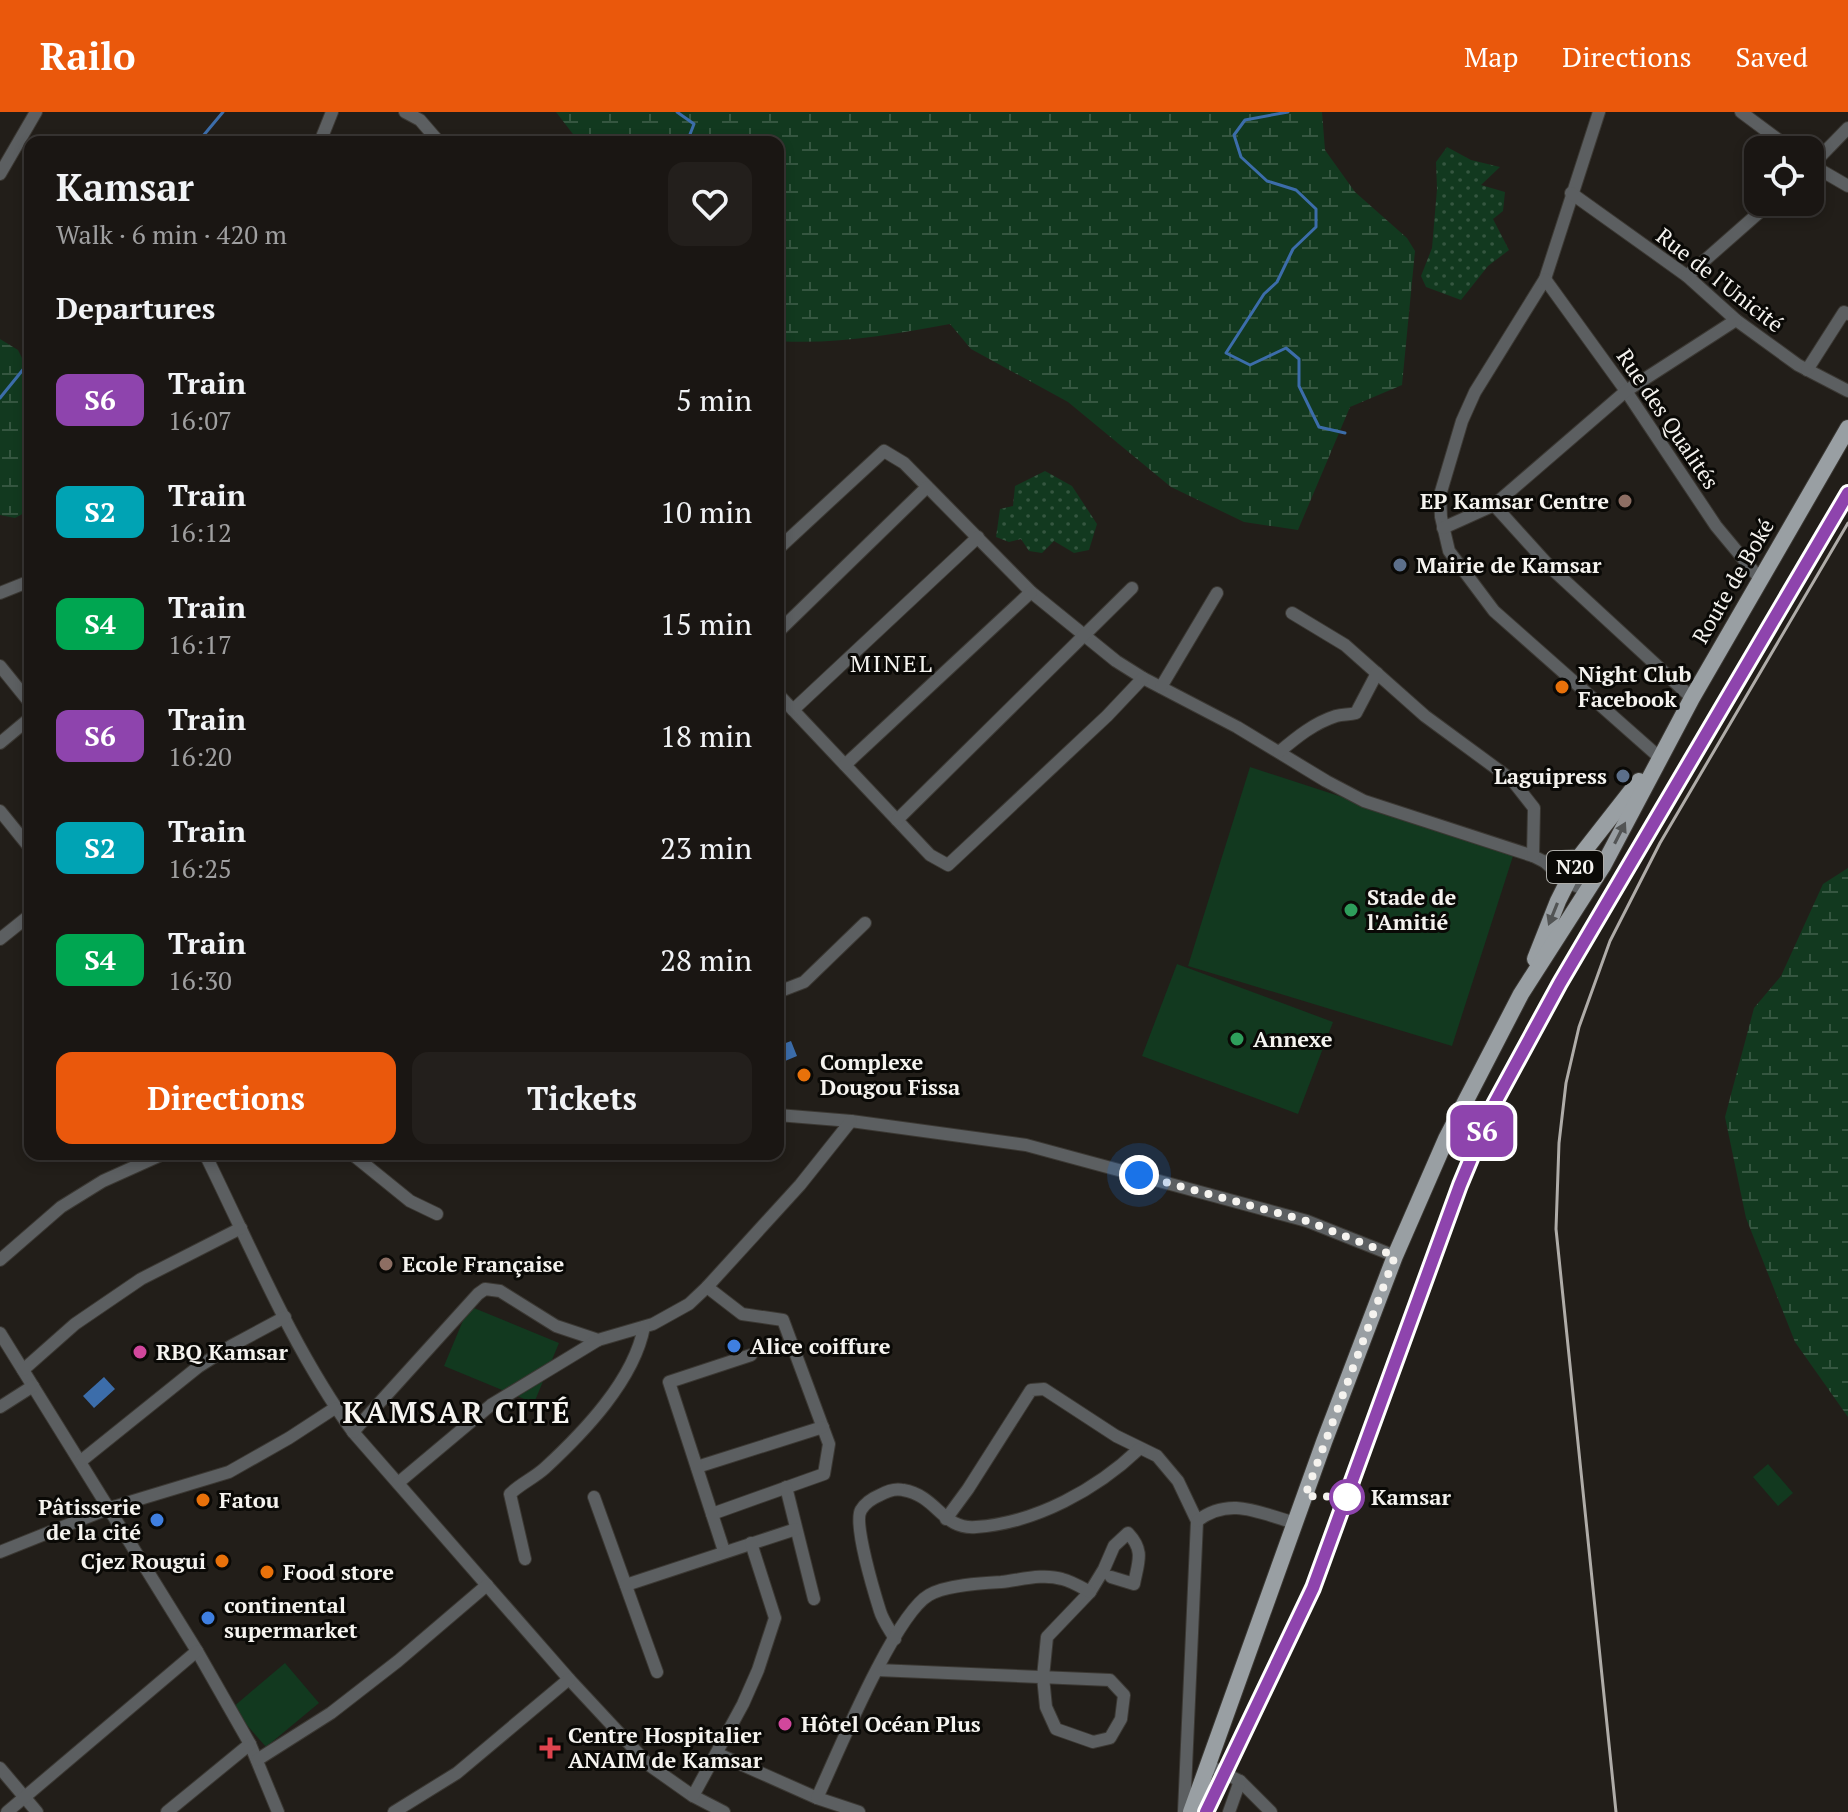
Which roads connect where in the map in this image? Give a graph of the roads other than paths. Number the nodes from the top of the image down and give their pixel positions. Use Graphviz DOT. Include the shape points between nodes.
graph roads {
  1 [pos="36,112"];
  2 [pos="332,112"];
  3 [pos="405,112"];
  4 [pos="1599,112"];
  5 [pos="1741,112"];
  6 [pos="1848,128"];
  7 [pos="322,136"];
  8 [pos="434,136"];
  9 [pos="1773,136"];
  10 [pos="1824,152"];
  11 [pos="1824,172"];
  12 [pos="0,174"];
  13 [pos="1848,186"];
  14 [pos="1571,193"];
  15 [pos="1755,216"];
  16 [pos="1687,276"];
  17 [pos="1545,279"];
  18 [pos="1848,314"];
  19 [pos="1736,320"];
  20 [pos="1807,370"];
  21 [pos="1626,391"];
  22 [pos="1848,391"];
  23 [pos="1848,428"];
  24 [pos="927,487"];
  25 [pos="1494,505"];
  26 [pos="1443,528"];
  27 [pos="978,537"];
  28 [pos="784,543"];
  29 [pos="1760,579"];
  30 [pos="24,583"];
  31 [pos="1132,588"];
  32 [pos="1031,592"];
  33 [pos="0,593"];
  34 [pos="1217,593"];
  35 [pos="1292,613"];
  36 [pos="784,626"];
  37 [pos="1085,635"];
  38 [pos="0,666"];
  39 [pos="1377,673"];
  40 [pos="1143,678"];
  41 [pos="1161,687"];
  42 [pos="24,696"];
  43 [pos="1692,698"];
  44 [pos="784,702"];
  45 [pos="784,704"];
  46 [pos="24,723"];
  47 [pos="0,743"];
  48 [pos="1279,752"];
  49 [pos="1659,757"];
  50 [pos="845,765"];
  51 [pos="0,811"];
  52 [pos="897,820"];
  53 [pos="24,841"];
  54 [pos="1581,855"];
  55 [pos="1539,859"];
  56 [pos="1603,866"];
  57 [pos="1567,882"];
  58 [pos="1588,891"];
  59 [pos="24,920"];
  60 [pos="865,923"];
  61 [pos="0,939"];
  62 [pos="784,990"];
  63 [pos="1521,994"];
  64 [pos="784,1115"];
  65 [pos="851,1121"];
  66 [pos="150,1160"];
  67 [pos="208,1160"];
  68 [pos="359,1160"];
  69 [pos="437,1214"];
  70 [pos="241,1228"];
  71 [pos="1395,1256"];
  72 [pos="0,1260"];
  73 [pos="707,1287"];
  74 [pos="285,1317"];
  75 [pos="644,1327"];
  76 [pos="0,1333"];
  77 [pos="598,1340"];
  78 [pos="751,1355"];
  79 [pos="23,1370"];
  80 [pos="33,1386"];
  81 [pos="0,1407"];
  82 [pos="335,1408"];
  83 [pos="823,1427"];
  84 [pos="353,1432"];
  85 [pos="1139,1449"];
  86 [pos="81,1461"];
  87 [pos="697,1467"];
  88 [pos="398,1483"];
  89 [pos="786,1487"];
  90 [pos="594,1497"];
  91 [pos="110,1508"];
  92 [pos="712,1514"];
  93 [pos="946,1519"];
  94 [pos="1197,1521"];
  95 [pos="1295,1523"];
  96 [pos="796,1529"];
  97 [pos="751,1543"];
  98 [pos="724,1551"];
  99 [pos="0,1552"];
  100 [pos="525,1559"];
  101 [pos="1111,1577"];
  102 [pos="487,1585"];
  103 [pos="626,1585"];
  104 [pos="1090,1592"];
  105 [pos="814,1599"];
  106 [pos="895,1639"];
  107 [pos="197,1651"];
  108 [pos="877,1670"];
  109 [pos="657,1672"];
  110 [pos="1043,1677"];
  111 [pos="569,1679"];
  112 [pos="250,1744"];
  113 [pos="718,1754"];
  114 [pos="257,1760"];
  115 [pos="1208,1765"];
  116 [pos="0,1768"];
  117 [pos="1240,1781"];
  118 [pos="693,1796"];
  119 [pos="25,1798"];
  120 [pos="817,1798"];
  121 [pos="7,1812"];
  122 [pos="37,1812"];
  123 [pos="167,1812"];
  124 [pos="278,1812"];
  125 [pos="394,1812"];
  126 [pos="724,1812"];
  127 [pos="859,1812"];
  128 [pos="1184,1812"];
  129 [pos="1191,1812"];
  130 [pos="1229,1812"];
  131 [pos="1271,1812"];
  1 -- 12 [label="street"];
  2 -- 7 [label="street"];
  3 -- 8 [label="street"];
  4 -- 14 [label="street"];
  5 -- 9 [label="street"];
  6 -- 10 [label="street"];
  11 -- 13 [label="street"];
  14 -- 16 [label="street, Rue de l'Unicité"];
  14 -- 17 [label="street"];
  15 -- 16 [label="street"];
  16 -- 19 [label="street, Rue de l'Unicité"];
  17 -- 21 [label="street, Rue des Qualités"];
  17 -- 26 [label="street" via="1462,421 1440,495"];
  18 -- 20 [label="street" via="1844,312"];
  19 -- 20 [label="street, Rue de l'Unicité"];
  19 -- 21 [label="street"];
  20 -- 22 [label="street, Rue de l'Unicité"];
  21 -- 25 [label="street"];
  21 -- 29 [label="street, Rue des Qualités" via="1716,526"];
  23 -- 29 [label="main road, Route de Boké"];
  24 -- 27 [label="street"];
  24 -- 28 [label="street" via="884,451"];
  24 -- 36 [label="street"];
  25 -- 26 [label="street"];
  25 -- 43 [label="street" via="1551,568"];
  26 -- 49 [label="street" via="1449,551 1494,611"];
  27 -- 32 [label="street"];
  27 -- 44 [label="street"];
  29 -- 43 [label="main road, Route de Boké"];
  30 -- 33 [label="street"];
  31 -- 37 [label="street"];
  32 -- 37 [label="street"];
  32 -- 50 [label="street"];
  34 -- 41 [label="street"];
  35 -- 39 [label="street" via="1345,645"];
  37 -- 40 [label="street"];
  37 -- 52 [label="street"];
  38 -- 42 [label="street"];
  39 -- 48 [label="street" via="1356,713 1318,724"];
  39 -- 55 [label="street" via="1512,780 1534,808"];
  40 -- 41 [label="street"];
  40 -- 52 [label="street" via="948,865 930,855"];
  41 -- 48 [label="street"];
  43 -- 49 [label="main road, Route de Boké"];
  45 -- 50 [label="street"];
  46 -- 47 [label="street"];
  48 -- 55 [label="street" via="1364,801"];
  49 -- 54 [label="main road, N20"];
  56 -- 49 [label="main road, N20, one-way"];
  50 -- 52 [label="street"];
  51 -- 53 [label="street"];
  54 -- 55 [label="street"];
  54 -- 56 [label="street"];
  54 -- 57 [label="main road, N20"];
  55 -- 57 [label="street"];
  56 -- 58 [label="main road, N20"];
  57 -- 58 [label="street"];
  57 -- 63 [label="main road, N20, one-way"];
  58 -- 63 [label="main road, N20"];
  59 -- 61 [label="street"];
  60 -- 62 [label="street" via="804,982"];
  63 -- 71 [label="main road, N20" via="1446,1139"];
  64 -- 65 [label="street"];
  65 -- 71 [label="street" via="1026,1145 1307,1221"];
  65 -- 73 [label="street"];
  66 -- 72 [label="street" via="61,1207"];
  67 -- 70 [label="street"];
  68 -- 69 [label="street" via="410,1201"];
  70 -- 74 [label="street"];
  70 -- 79 [label="street" via="141,1279 75,1324"];
  71 -- 95 [label="main road, N20"];
  73 -- 75 [label="street" via="689,1304"];
  73 -- 83 [label="street" via="742,1314 783,1320"];
  74 -- 82 [label="street"];
  74 -- 86 [label="street" via="198,1367"];
  75 -- 77 [label="street"];
  75 -- 100 [label="street" via="640,1350 600,1411 510,1494"];
  76 -- 79 [label="street"];
  77 -- 84 [label="street" via="556,1326 500,1291 485,1289"];
  77 -- 88 [label="street" via="491,1405"];
  78 -- 87 [label="street" via="669,1382"];
  79 -- 80 [label="street"];
  80 -- 81 [label="street"];
  80 -- 86 [label="street"];
  82 -- 84 [label="street"];
  82 -- 91 [label="street" via="229,1472"];
  83 -- 87 [label="street"];
  83 -- 89 [label="street" via="829,1444 824,1474"];
  84 -- 88 [label="street"];
  85 -- 93 [label="street" via="1120,1467 1039,1514 975,1528"];
  85 -- 93 [label="street" via="1044,1389 1031,1390"];
  85 -- 94 [label="street" via="1157,1456 1178,1481"];
  86 -- 91 [label="street"];
  87 -- 92 [label="street"];
  88 -- 102 [label="street"];
  89 -- 92 [label="street"];
  89 -- 96 [label="street"];
  90 -- 103 [label="street"];
  91 -- 99 [label="street"];
  91 -- 107 [label="street"];
  92 -- 98 [label="street"];
  93 -- 106 [label="street" via="929,1499 902,1490 882,1494 861,1510 859,1528 881,1614"];
  94 -- 95 [label="street" via="1218,1508 1240,1507"];
  94 -- 128 [label="street"];
  95 -- 115 [label="main road, N20"];
  96 -- 97 [label="street"];
  96 -- 105 [label="street"];
  97 -- 98 [label="street"];
  97 -- 113 [label="street" via="775,1618 758,1670"];
  98 -- 103 [label="street"];
  101 -- 104 [label="street" via="1134,1584 1140,1552 1128,1533 1114,1546"];
  102 -- 111 [label="street"];
  102 -- 114 [label="street" via="354,1696"];
  103 -- 109 [label="street"];
  104 -- 106 [label="street" via="1061,1578 1043,1577 938,1592 919,1604"];
  104 -- 110 [label="street" via="1047,1637"];
  106 -- 108 [label="street"];
  107 -- 112 [label="street"];
  107 -- 119 [label="street"];
  108 -- 110 [label="street"];
  108 -- 120 [label="street"];
  110 -- 110 [label="street" via="1046,1707 1056,1729 1093,1742 1110,1738 1121,1719 1124,1695 1110,1680"];
  111 -- 118 [label="street" via="649,1765"];
  111 -- 125 [label="street" via="457,1773"];
  112 -- 114 [label="street"];
  112 -- 123 [label="street"];
  113 -- 118 [label="street"];
  113 -- 120 [label="street"];
  114 -- 124 [label="street"];
  115 -- 117 [label="street"];
  115 -- 129 [label="main road, N20"];
  116 -- 119 [label="street"];
  117 -- 130 [label="street"];
  117 -- 131 [label="street"];
  118 -- 126 [label="street"];
  119 -- 121 [label="street"];
  119 -- 122 [label="street"];
  120 -- 127 [label="street"];
}
